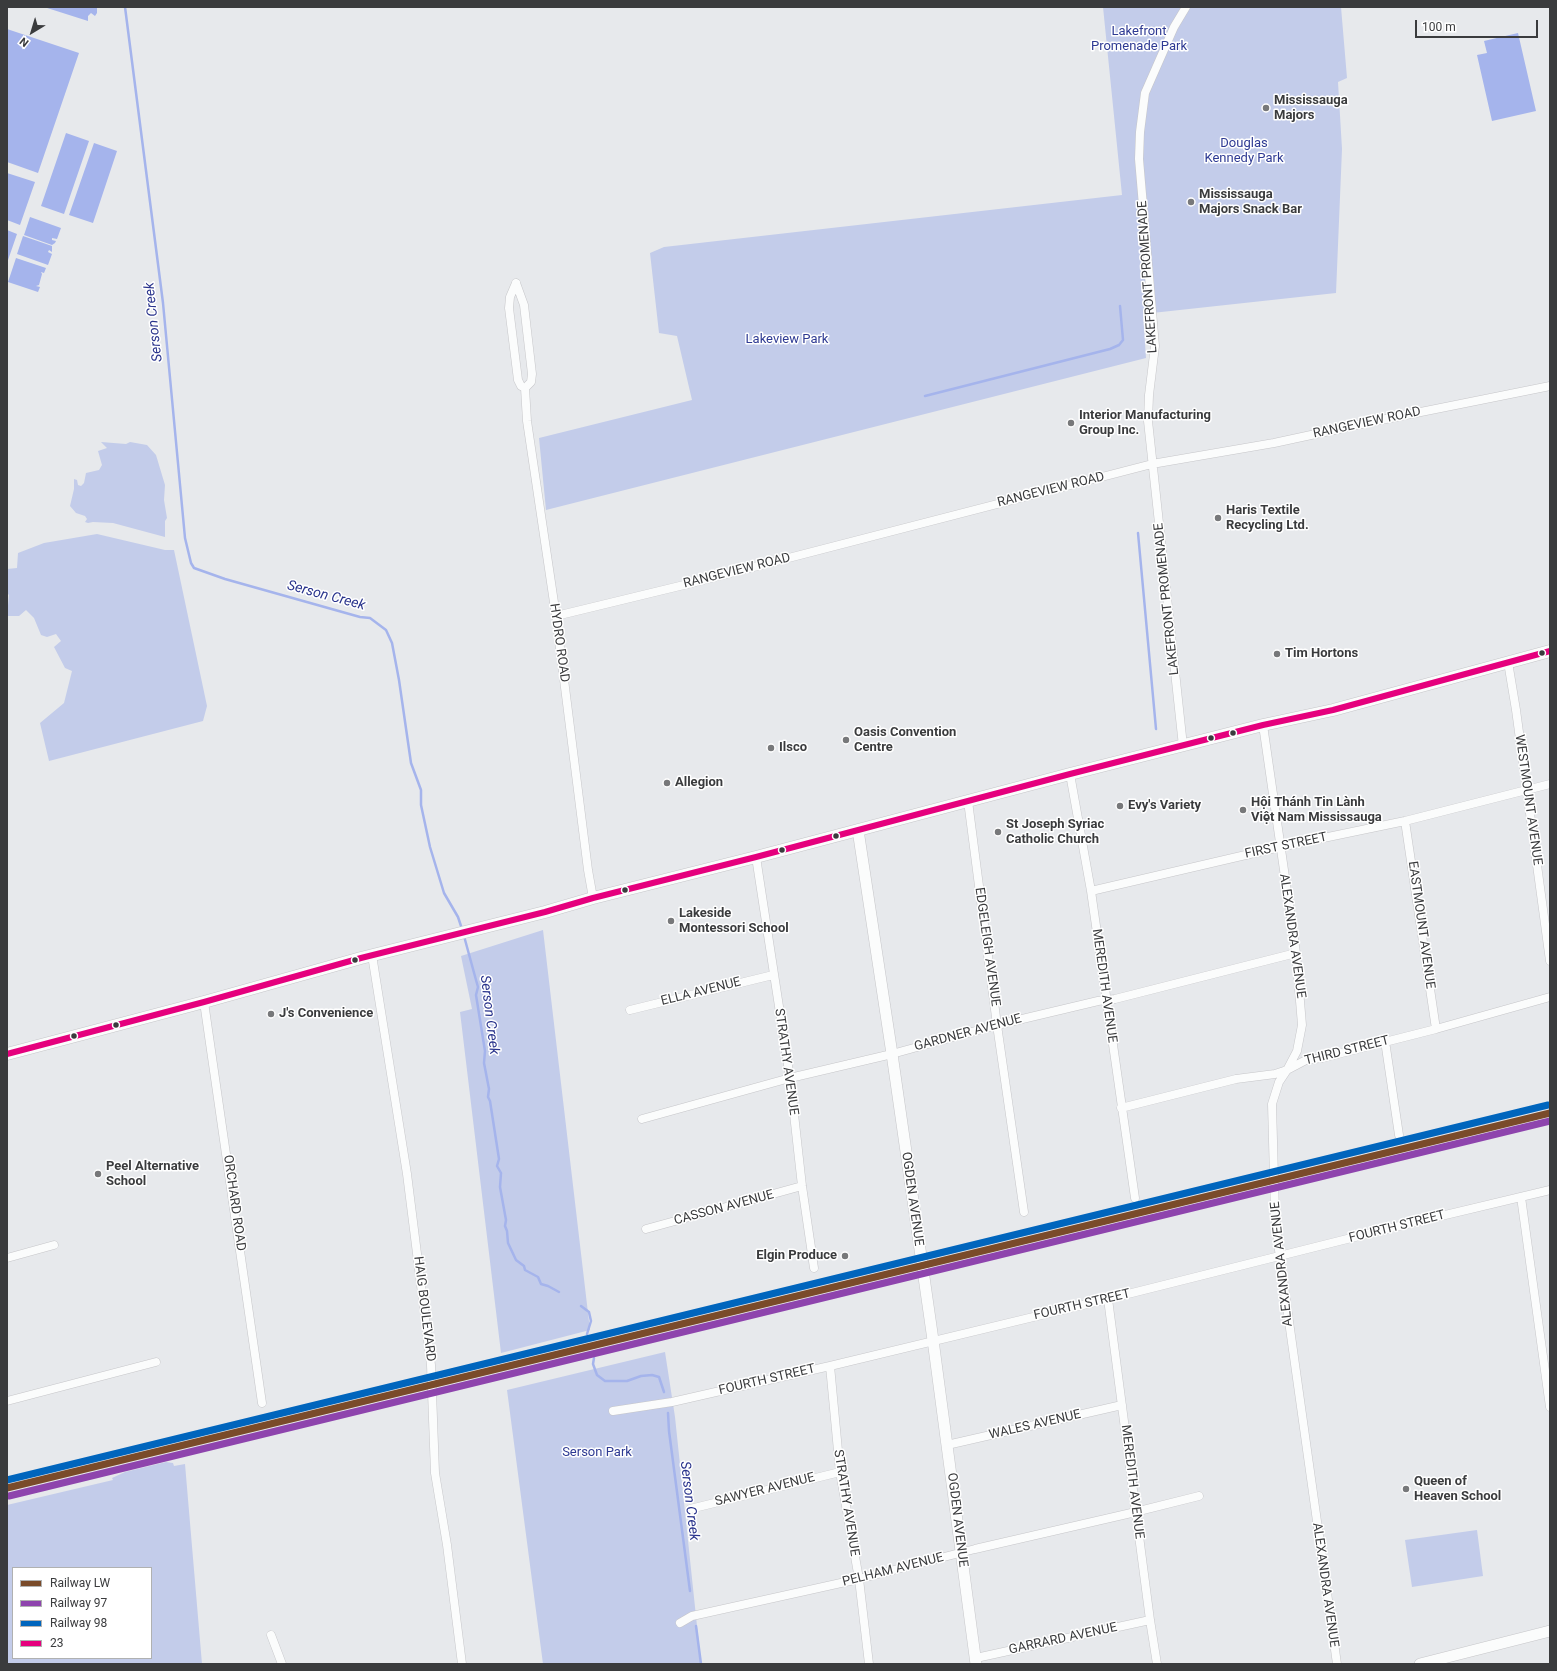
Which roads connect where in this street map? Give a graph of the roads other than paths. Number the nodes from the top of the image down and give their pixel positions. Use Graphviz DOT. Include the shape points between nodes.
graph roads {
  1 [pos="1186,7"];
  2 [pos="1550,386"];
  3 [pos="525,388"];
  4 [pos="1152,464"];
  5 [pos="556,616"];
  6 [pos="1550,651"];
  7 [pos="1508,662"];
  8 [pos="1264,726"];
  9 [pos="1183,746"];
  10 [pos="1070,774"];
  11 [pos="1550,784"];
  12 [pos="1527,790"];
  13 [pos="968,801"];
  14 [pos="1405,820"];
  15 [pos="858,830"];
  16 [pos="1280,847"];
  17 [pos="756,857"];
  18 [pos="1091,891"];
  19 [pos="593,898"];
  20 [pos="1296,954"];
  21 [pos="372,955"];
  22 [pos="1550,961"];
  23 [pos="773,975"];
  24 [pos="1550,997"];
  25 [pos="1106,999"];
  26 [pos="204,1002"];
  27 [pos="630,1010"];
  28 [pos="997,1025"];
  29 [pos="1436,1029"];
  30 [pos="1385,1041"];
  31 [pos="7,1054"];
  32 [pos="892,1054"];
  33 [pos="1288,1070"];
  34 [pos="790,1078"];
  35 [pos="1121,1108"];
  36 [pos="642,1119"];
  37 [pos="1399,1135"];
  38 [pos="802,1186"];
  39 [pos="1550,1190"];
  40 [pos="1521,1197"];
  41 [pos="1135,1198"];
  42 [pos="1024,1212"];
  43 [pos="646,1229"];
  44 [pos="54,1245"];
  45 [pos="1279,1256"];
  46 [pos="7,1258"];
  47 [pos="814,1268"];
  48 [pos="1108,1299"];
  49 [pos="933,1340"];
  50 [pos="156,1362"];
  51 [pos="830,1366"];
  52 [pos="7,1401"];
  53 [pos="262,1403"];
  54 [pos="1122,1405"];
  55 [pos="1550,1407"];
  56 [pos="613,1411"];
  57 [pos="947,1445"];
  58 [pos="840,1472"];
  59 [pos="1200,1496"];
  60 [pos="690,1509"];
  61 [pos="1136,1512"];
  62 [pos="961,1552"];
  63 [pos="859,1579"];
  64 [pos="1150,1620"];
  65 [pos="680,1623"];
  66 [pos="1550,1631"];
  67 [pos="271,1635"];
  68 [pos="976,1661"];
  69 [pos="282,1664"];
  70 [pos="462,1664"];
  71 [pos="869,1664"];
  72 [pos="1158,1664"];
  73 [pos="1336,1664"];
  74 [pos="1420,1664"];
  1 -- 4 [label="street, LAKEFRONT PROMENADE" via="1174,27 1145,93 1140,132 1139,159 1155,346 1148,422"];
  2 -- 4 [label="street, RANGEVIEW ROAD" via="1274,443"];
  3 -- 3 [label="street" via="531,382 532,374 524,305 516,283 510,297 509,308 518,380"];
  3 -- 5 [label="street, HYDRO ROAD" via="531,452"];
  4 -- 5 [label="street, RANGEVIEW ROAD"];
  4 -- 9 [label="street, LAKEFRONT PROMENADE"];
  5 -- 19 [label="street, HYDRO ROAD"];
  6 -- 7 [label="main road"];
  7 -- 8 [label="main road" via="1333,710"];
  7 -- 12 [label="street, WESTMOUNT AVENUE"];
  8 -- 9 [label="main road"];
  8 -- 16 [label="street, ALEXANDRA AVENUE"];
  9 -- 10 [label="main road"];
  10 -- 13 [label="main road"];
  10 -- 18 [label="street, MEREDITH AVENUE"];
  11 -- 12 [label="street, FIRST STREET"];
  12 -- 14 [label="street, FIRST STREET"];
  12 -- 22 [label="street, WESTMOUNT AVENUE"];
  13 -- 15 [label="main road"];
  13 -- 28 [label="street, EDGELEIGH AVENUE"];
  14 -- 16 [label="street, FIRST STREET"];
  14 -- 29 [label="street, EASTMOUNT AVENUE"];
  15 -- 17 [label="main road"];
  15 -- 32 [label="street, OGDEN AVENUE"];
  16 -- 18 [label="street, FIRST STREET"];
  16 -- 20 [label="street, ALEXANDRA AVENUE"];
  17 -- 19 [label="main road"];
  17 -- 23 [label="street, STRATHY AVENUE"];
  18 -- 25 [label="street, MEREDITH AVENUE"];
  19 -- 21 [label="main road"];
  20 -- 25 [label="street, GARDNER AVENUE" via="1115,999"];
  20 -- 33 [label="street, ALEXANDRA AVENUE" via="1302,1025 1297,1051"];
  21 -- 26 [label="main road"];
  21 -- 70 [label="street, HAIG BOULEVARD" via="407,1174 429,1349 434,1408 435,1473"];
  23 -- 27 [label="street, ELLA AVENUE"];
  23 -- 34 [label="street, STRATHY AVENUE"];
  24 -- 29 [label="street, THIRD STREET"];
  25 -- 28 [label="street, GARDNER AVENUE"];
  25 -- 35 [label="street, MEREDITH AVENUE"];
  26 -- 31 [label="main road"];
  26 -- 53 [label="street, ORCHARD ROAD"];
  28 -- 32 [label="street, GARDNER AVENUE"];
  28 -- 42 [label="street, EDGELEIGH AVENUE"];
  29 -- 30 [label="street, THIRD STREET"];
  30 -- 33 [label="street, THIRD STREET" via="1306,1060"];
  30 -- 37 [label="street"];
  32 -- 34 [label="street, GARDNER AVENUE"];
  32 -- 49 [label="street, OGDEN AVENUE"];
  33 -- 35 [label="street, THIRD STREET" via="1236,1079"];
  33 -- 45 [label="street, ALEXANDRA AVENUE" via="1278,1084 1271,1111"];
  34 -- 36 [label="street, GARDNER AVENUE"];
  34 -- 38 [label="street, STRATHY AVENUE"];
  35 -- 41 [label="street, MEREDITH AVENUE"];
  38 -- 43 [label="street, CASSON AVENUE"];
  38 -- 47 [label="street, STRATHY AVENUE"];
  39 -- 40 [label="street, FOURTH STREET"];
  40 -- 45 [label="street, FOURTH STREET"];
  40 -- 55 [label="street"];
  44 -- 46 [label="street"];
  45 -- 48 [label="street, FOURTH STREET"];
  45 -- 73 [label="street, ALEXANDRA AVENUE"];
  48 -- 49 [label="street, FOURTH STREET"];
  48 -- 54 [label="street, MEREDITH AVENUE"];
  49 -- 51 [label="street, FOURTH STREET"];
  49 -- 57 [label="street, OGDEN AVENUE"];
  50 -- 52 [label="street"];
  51 -- 56 [label="street, FOURTH STREET" via="672,1402"];
  51 -- 58 [label="street, STRATHY AVENUE"];
  54 -- 57 [label="street, WALES AVENUE"];
  54 -- 61 [label="street, MEREDITH AVENUE"];
  57 -- 62 [label="street, OGDEN AVENUE"];
  58 -- 60 [label="street, SAWYER AVENUE"];
  58 -- 63 [label="street, STRATHY AVENUE"];
  59 -- 61 [label="street, PELHAM AVENUE"];
  61 -- 62 [label="street, PELHAM AVENUE"];
  61 -- 64 [label="street, MEREDITH AVENUE"];
  62 -- 63 [label="street, PELHAM AVENUE"];
  62 -- 68 [label="street, OGDEN AVENUE"];
  63 -- 65 [label="street, PELHAM AVENUE" via="692,1616"];
  63 -- 71 [label="street, STRATHY AVENUE"];
  64 -- 68 [label="street, GARRARD AVENUE"];
  64 -- 72 [label="street, MEREDITH AVENUE"];
  66 -- 74 [label="street"];
  67 -- 69 [label="street"];
}
